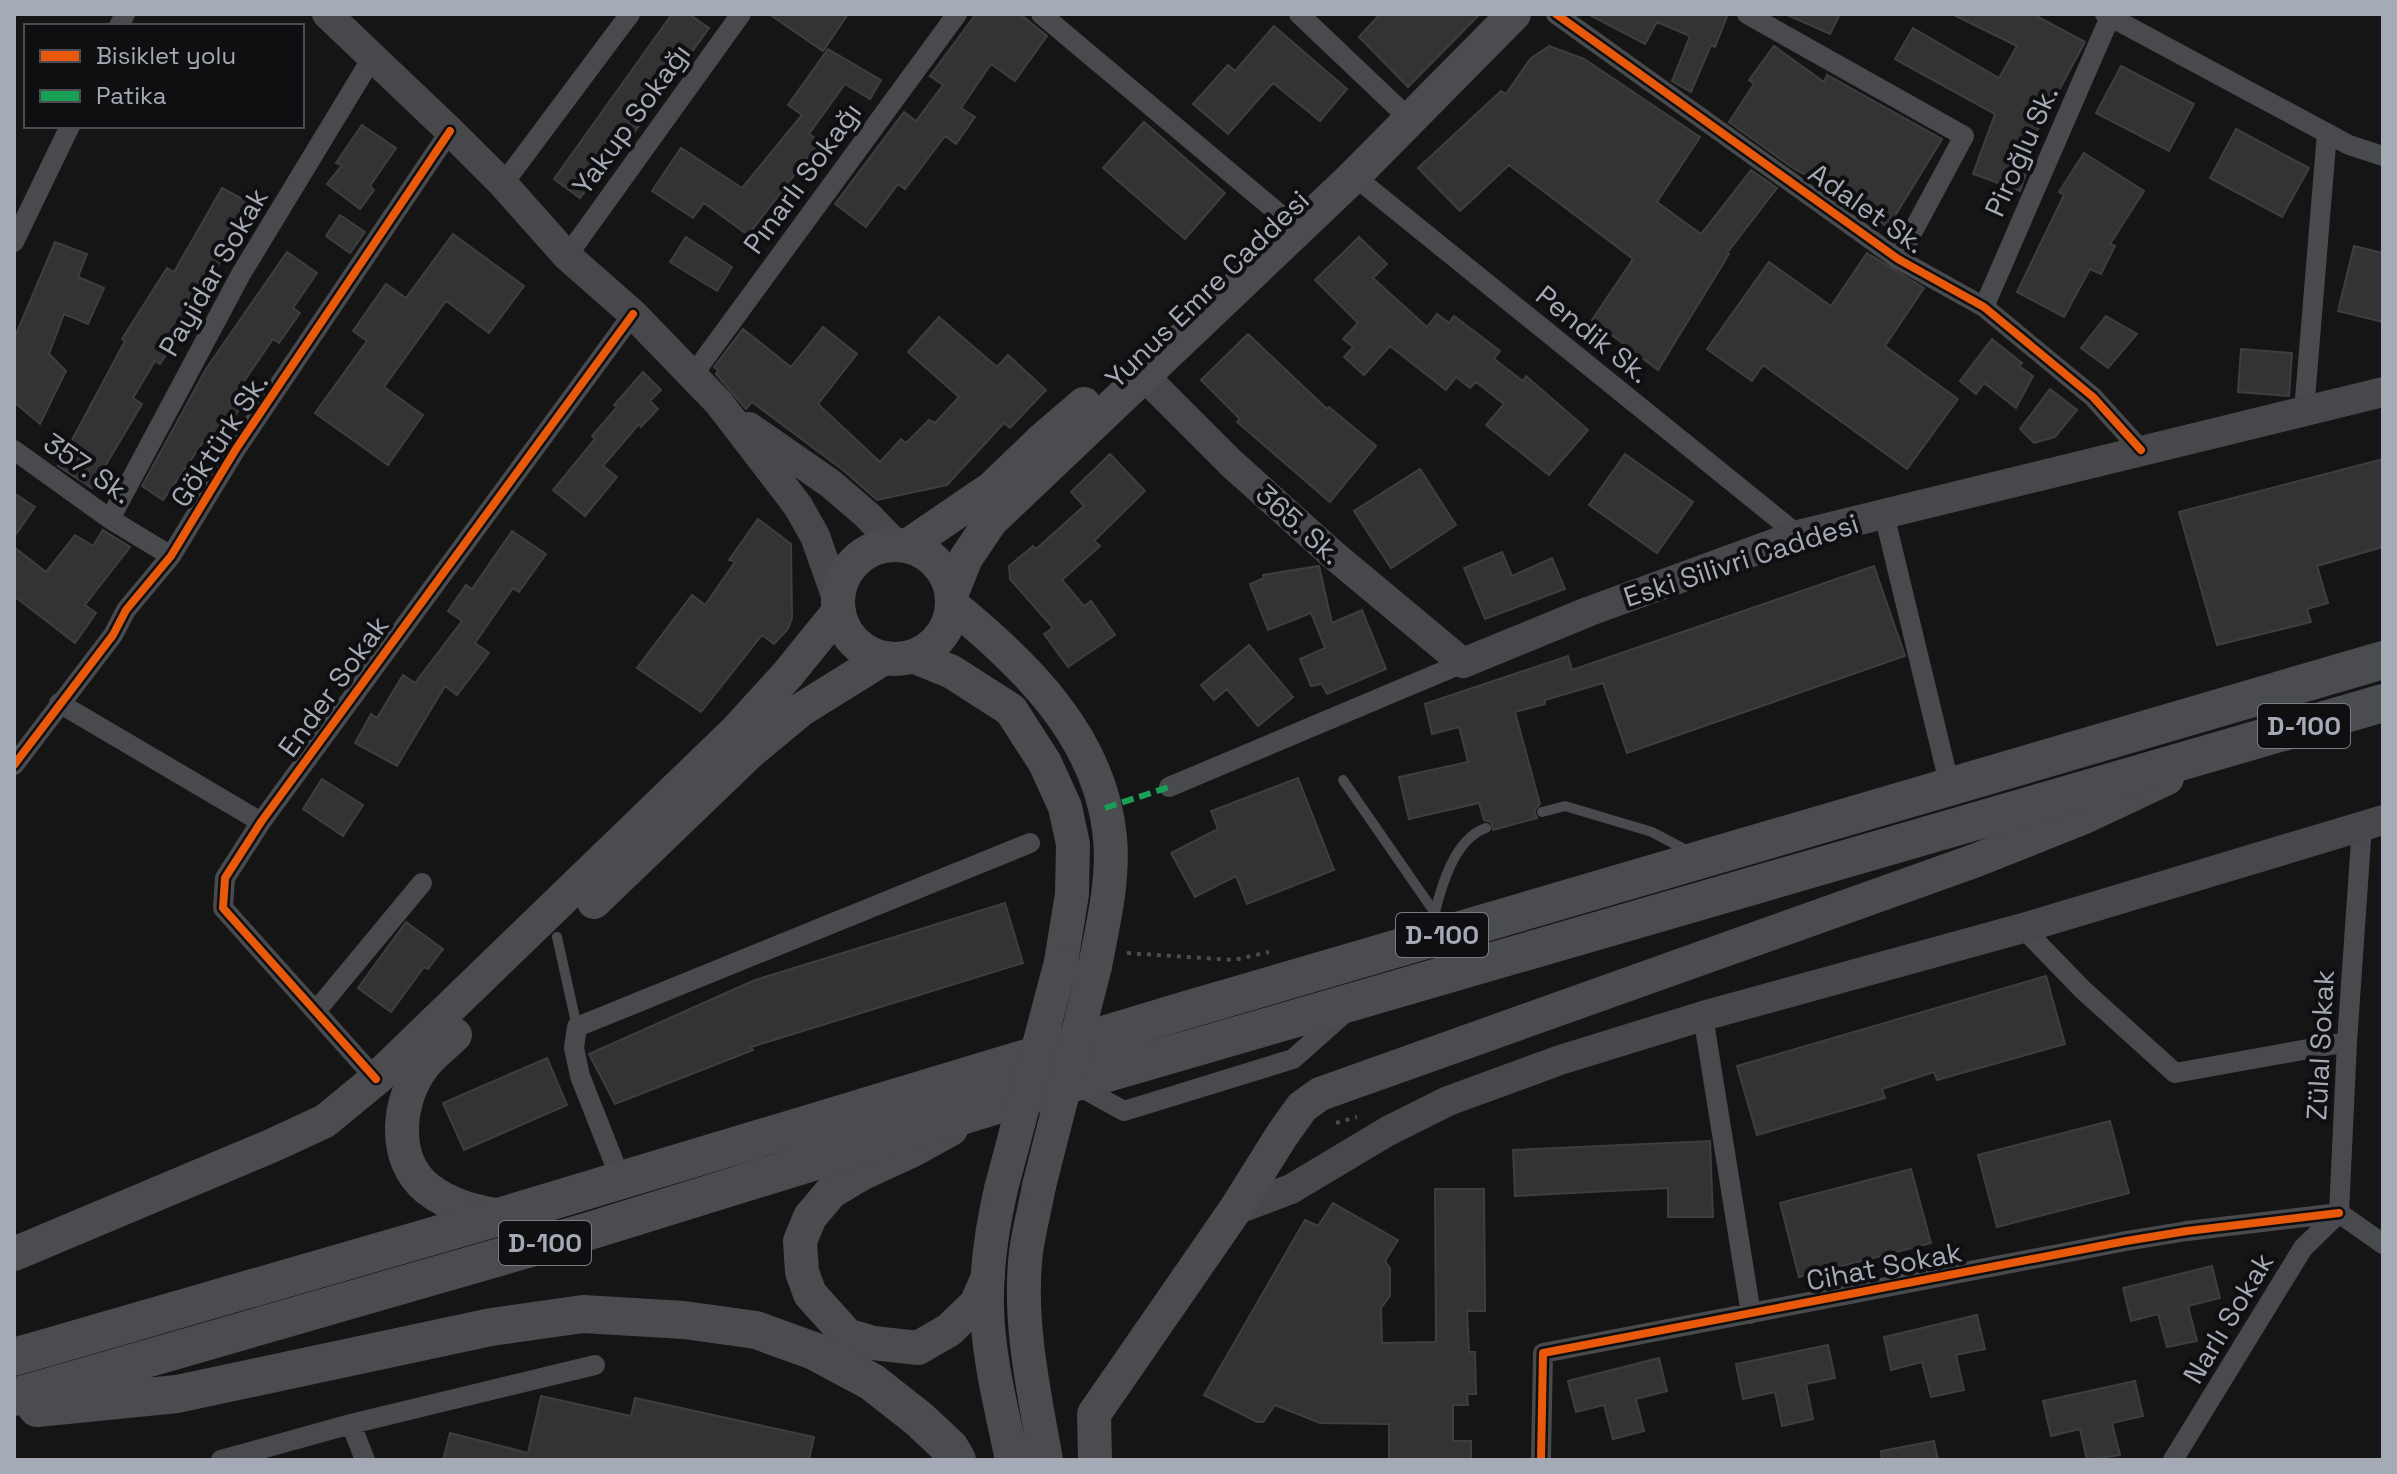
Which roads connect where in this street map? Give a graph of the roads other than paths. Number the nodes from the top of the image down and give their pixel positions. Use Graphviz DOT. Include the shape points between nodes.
graph roads {
  1 [pos="327,14"];
  2 [pos="630,14"];
  3 [pos="741,14"];
  4 [pos="957,14"];
  5 [pos="1041,14"];
  6 [pos="1299,14"];
  7 [pos="1491,14"];
  8 [pos="1514,14"];
  9 [pos="1556,14"];
  10 [pos="1747,14"];
  11 [pos="2108,15"];
  12 [pos="372,58"];
  13 [pos="1399,109"];
  14 [pos="69,128"];
  15 [pos="450,131"];
  16 [pos="2327,133"];
  17 [pos="2383,156"];
  18 [pos="1354,176"];
  19 [pos="503,184"];
  20 [pos="1283,217"];
  21 [pos="14,242"];
  22 [pos="567,256"];
  23 [pos="1898,259"];
  24 [pos="1984,307"];
  25 [pos="633,314"];
  26 [pos="1138,370"];
  27 [pos="692,376"];
  28 [pos="2383,392"];
  29 [pos="719,403"];
  30 [pos="2304,411"];
  31 [pos="14,450"];
  32 [pos="2141,450"];
  33 [pos="1884,514"];
  34 [pos="110,519"];
  35 [pos="1798,535"];
  36 [pos="901,546"];
  37 [pos="171,556"];
  38 [pos="952,599"];
  39 [pos="838,606"];
  40 [pos="899,657"];
  41 [pos="2383,660"];
  42 [pos="1463,663"];
  43 [pos="59,703"];
  44 [pos="2383,703"];
  45 [pos="2225,750"];
  46 [pos="14,765"];
  47 [pos="1343,780"];
  48 [pos="1169,787"];
  49 [pos="1950,787"];
  50 [pos="1542,812"];
  51 [pos="261,822"];
  52 [pos="2373,823"];
  53 [pos="1486,828"];
  54 [pos="1030,843"];
  55 [pos="1705,859"];
  56 [pos="422,883"];
  57 [pos="1432,926"];
  58 [pos="2023,928"];
  59 [pos="557,937"];
  60 [pos="316,1011"];
  61 [pos="1703,1016"];
  62 [pos="577,1027"];
  63 [pos="2347,1042"];
  64 [pos="376,1079"];
  65 [pos="990,1107"];
  66 [pos="621,1180"];
  67 [pos="1235,1210"];
  68 [pos="2339,1213"];
  69 [pos="502,1216"];
  70 [pos="2383,1244"];
  71 [pos="14,1254"];
  72 [pos="988,1277"];
  73 [pos="1751,1314"];
  74 [pos="14,1357"];
  75 [pos="595,1365"];
  76 [pos="14,1397"];
  77 [pos="14,1410"];
  78 [pos="351,1424"];
  79 [pos="221,1460"];
  80 [pos="365,1460"];
  81 [pos="957,1460"];
  82 [pos="1012,1460"];
  83 [pos="1046,1460"];
  84 [pos="1095,1460"];
  85 [pos="1541,1460"];
  86 [pos="2173,1460"];
  1 -- 12 [label="main road"];
  2 -- 19 [label="street"];
  3 -- 22 [label="street, Yakup Sokağı"];
  4 -- 27 [label="street, Pınarlı Sokağı"];
  5 -- 20 [label="street"];
  6 -- 13 [label="street"];
  7 -- 13 [label="main road, Yunus Emre Caddesi"];
  8 -- 18 [label="main road"];
  9 -- 23 [label="street, Adalet Sk."];
  10 -- 23 [label="street" via="1964,136"];
  11 -- 16 [label="street"];
  11 -- 24 [label="street, Piroğlu Sk."];
  12 -- 15 [label="main road"];
  12 -- 34 [label="street, Payidar Sokak" via="241,274"];
  13 -- 20 [label="main road, Yunus Emre Caddesi"];
  14 -- 21 [label="street"];
  15 -- 19 [label="main road"];
  15 -- 37 [label="street, Göktürk Sk." via="236,449"];
  16 -- 17 [label="street"];
  16 -- 30 [label="street"];
  18 -- 26 [label="main road"];
  18 -- 35 [label="street, Pendik Sk."];
  19 -- 22 [label="main road"];
  20 -- 26 [label="main road, Yunus Emre Caddesi"];
  22 -- 25 [label="main road"];
  23 -- 24 [label="street, Adalet Sk."];
  24 -- 32 [label="street, Adalet Sk." via="2093,397"];
  25 -- 27 [label="main road"];
  25 -- 51 [label="street, Ender Sokak"];
  26 -- 36 [label="main road, Yunus Emre Caddesi" via="1042,440 992,488"];
  26 -- 38 [label="main road" via="991,521 966,558"];
  26 -- 42 [label="main road, 365. Sk." via="1297,523"];
  27 -- 29 [label="main road"];
  28 -- 30 [label="main road, Eski Silivri Caddesi"];
  29 -- 36 [label="main road" via="831,484"];
  29 -- 39 [label="main road" via="798,506 815,536"];
  30 -- 32 [label="main road, Eski Silivri Caddesi"];
  31 -- 34 [label="street, 357. Sk."];
  32 -- 33 [label="main road, Eski Silivri Caddesi"];
  33 -- 35 [label="main road, Eski Silivri Caddesi"];
  33 -- 49 [label="street"];
  34 -- 37 [label="street, 357. Sk."];
  35 -- 42 [label="main road, Eski Silivri Caddesi"];
  36 -- 38 [label="main road" via="936,562"];
  36 -- 39 [label="main road" via="862,555 849,568"];
  37 -- 43 [label="street, Göktürk Sk."];
  38 -- 40 [label="main road" via="939,639 925,651"];
  38 -- 83 [label="main road, bridge" via="1040,687 1075,735 1096,771 1110,840 1109,892 1096,958 1026,1251 1024,1299 1032,1383"];
  39 -- 40 [label="main road" via="844,629 856,644 871,654"];
  39 -- 64 [label="main road" via="788,674 737,730"];
  40 -- 59 [label="main road" via="802,709"];
  40 -- 72 [label="main road, bridge" via="952,672 1011,710 1045,763 1065,807 1073,844 1072,894 1061,962 990,1236"];
  41 -- 49 [label="highway, D-100"];
  42 -- 48 [label="street, Eski Silivri Caddesi"];
  43 -- 46 [label="street, Göktürk Sk."];
  43 -- 51 [label="street"];
  44 -- 45 [label="highway, D-100"];
  45 -- 65 [label="highway, D-100"];
  45 -- 67 [label="main road" via="2082,818 1974,861 1320,1094 1302,1107"];
  47 -- 57 [label="lane"];
  49 -- 55 [label="highway, D-100"];
  50 -- 55 [label="lane" via="1565,806 1652,832"];
  51 -- 60 [label="street, Ender Sokak" via="225,878 223,908"];
  52 -- 58 [label="main road"];
  52 -- 63 [label="street, Zülal Sokak"];
  53 -- 57 [label="lane" via="1462,847 1440,887"];
  54 -- 62 [label="street"];
  55 -- 57 [label="highway, D-100"];
  56 -- 60 [label="street"];
  57 -- 66 [label="highway, D-100"];
  58 -- 61 [label="main road"];
  58 -- 63 [label="street" via="2175,1073"];
  59 -- 62 [label="lane"];
  59 -- 69 [label="main road" via="423,1066 405,1103 401,1133 407,1160 426,1187 469,1211"];
  60 -- 64 [label="street, Ender Sokak"];
  61 -- 67 [label="main road" via="1448,1101 1291,1189"];
  61 -- 73 [label="street"];
  62 -- 66 [label="street" via="574,1048 580,1076"];
  63 -- 68 [label="street, Zülal Sokak"];
  64 -- 71 [label="main road" via="325,1121"];
  65 -- 72 [label="main road" via="831,1192 810,1217 800,1241 810,1294 847,1335 873,1343 918,1348 949,1330 976,1304"];
  65 -- 76 [label="highway, D-100" via="586,1232"];
  66 -- 69 [label="highway, D-100"];
  67 -- 84 [label="main road" via="1094,1414"];
  68 -- 70 [label="street"];
  68 -- 73 [label="street, Cihat Sokak" via="2126,1241"];
  68 -- 86 [label="street, Narlı Sokak" via="2303,1248"];
  69 -- 74 [label="highway, D-100"];
  72 -- 82 [label="main road" via="995,1376"];
  73 -- 85 [label="street, Cihat Sokak" via="1543,1353"];
  75 -- 78 [label="street"];
  77 -- 81 [label="highway" via="177,1394 491,1327 583,1314 756,1330 814,1351 872,1382 919,1419"];
  78 -- 79 [label="street"];
  78 -- 80 [label="street"];
}
